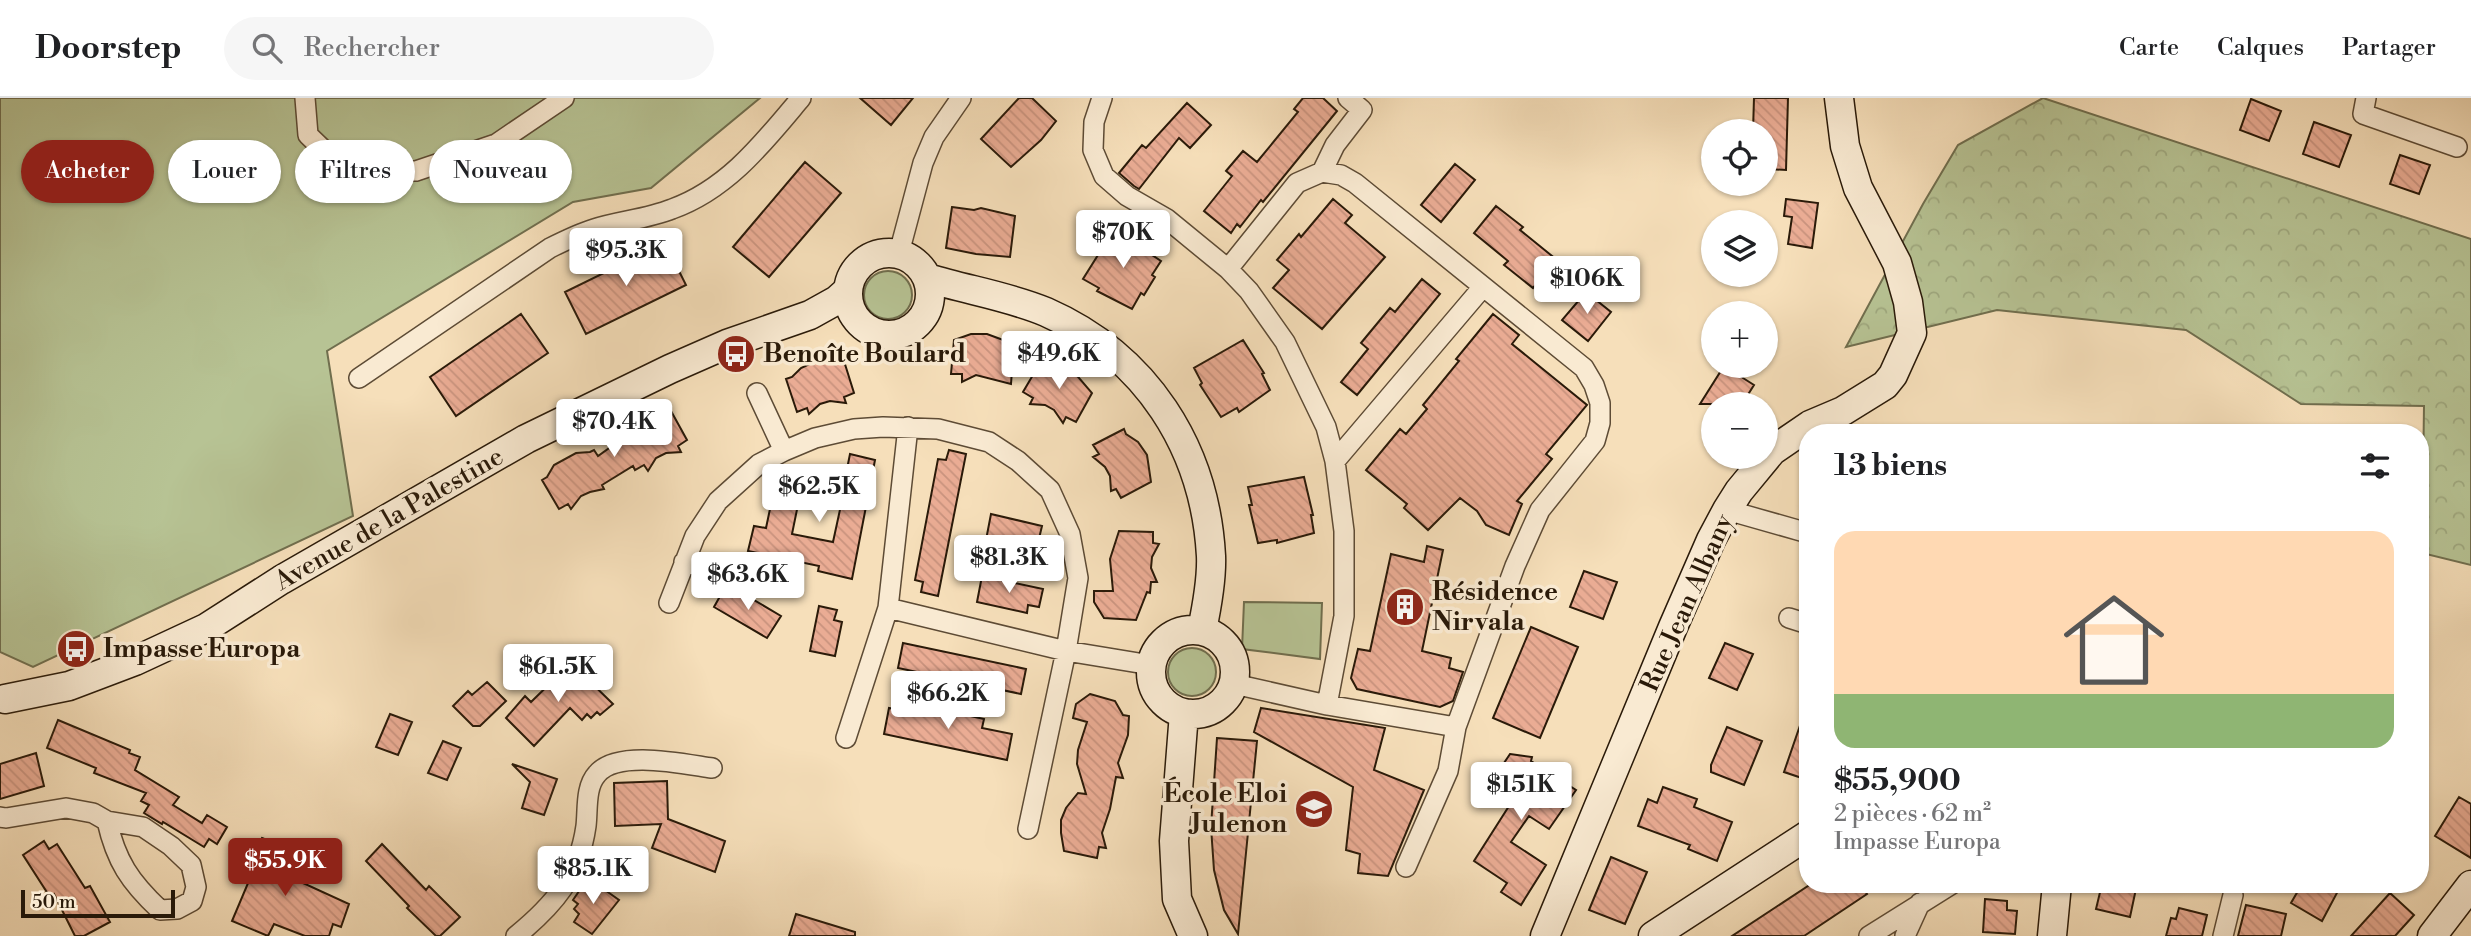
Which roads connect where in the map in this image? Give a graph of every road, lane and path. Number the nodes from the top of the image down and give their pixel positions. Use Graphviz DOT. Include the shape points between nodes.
graph roads {
  1 [pos="305,98"];
  2 [pos="564,98"];
  3 [pos="801,98"];
  4 [pos="961,98"];
  5 [pos="1101,98"];
  6 [pos="1348,98"];
  7 [pos="1839,98"];
  8 [pos="2366,98"];
  9 [pos="2457,147"];
  10 [pos="1322,172"];
  11 [pos="899,253"];
  12 [pos="1228,269"];
  13 [pos="1482,288"];
  14 [pos="929,290"];
  15 [pos="850,302"];
  16 [pos="359,378"];
  17 [pos="757,393"];
  18 [pos="1812,424"];
  19 [pos="908,426"];
  20 [pos="1799,433"];
  21 [pos="784,451"];
  22 [pos="1335,461"];
  23 [pos="1727,510"];
  24 [pos="1799,530"];
  25 [pos="684,562"];
  26 [pos="768,579"];
  27 [pos="669,603"];
  28 [pos="888,608"];
  29 [pos="1202,630"];
  30 [pos="1066,651"];
  31 [pos="1151,665"];
  32 [pos="1234,684"];
  33 [pos="2,698"];
  34 [pos="1327,705"];
  35 [pos="1184,713"];
  36 [pos="1456,727"];
  37 [pos="846,738"];
  38 [pos="712,768"];
  39 [pos="0,817"];
  40 [pos="107,821"];
  41 [pos="1028,829"];
  42 [pos="1799,841"];
  43 [pos="1406,867"];
  44 [pos="2471,886"];
  45 [pos="1937,893"];
  46 [pos="2056,893"];
  47 [pos="2233,895"];
  48 [pos="1920,903"];
  49 [pos="516,936"];
  50 [pos="1193,936"];
  51 [pos="1545,936"];
  52 [pos="1653,936"];
  53 [pos="1869,936"];
  54 [pos="1905,936"];
  55 [pos="2052,936"];
  56 [pos="2223,936"];
  57 [pos="2432,936"];
  1 -- 2 [label="street" via="308,135 333,159 358,171 416,171 496,144"];
  3 -- 16 [label="street" via="752,157 713,189 671,210 572,236"];
  4 -- 11 [label="street" via="934,137 923,163"];
  5 -- 12 [label="street" via="1093,150 1104,176"];
  6 -- 10 [label="street" via="1362,110 1335,145"];
  7 -- 18 [label="main road, Rue Jean Albany" via="1845,146 1858,188 1897,263 1912,333 1885,385"];
  8 -- 9 [label="street" via="2363,114"];
  10 -- 12 [label="street" via="1297,183"];
  10 -- 13 [label="street" via="1355,183"];
  11 -- 14 [label="main road" via="912,259"];
  11 -- 15 [label="main road" via="864,260 850,279"];
  12 -- 22 [label="street" via="1285,342 1326,426"];
  13 -- 22 [label="street"];
  13 -- 36 [label="street" via="1584,368 1600,403 1600,423 1595,441 1540,510"];
  14 -- 15 [label="main road" via="925,315 917,325 894,335 869,330"];
  14 -- 29 [label="main road" via="957,295 986,292 1046,312 1100,343 1162,405 1193,467 1206,518 1211,557"];
  15 -- 33 [label="main road, Avenue de la Palestine" via="838,312 810,315 727,344 526,439 206,628 69,686"];
  17 -- 21 [label="street"];
  19 -- 21 [label="street" via="854,429"];
  19 -- 28 [label="street"];
  19 -- 30 [label="street" via="989,442 1050,489 1070,534 1078,578"];
  20 -- 23 [label="main road, Rue Jean Albany" via="1772,451"];
  21 -- 25 [label="street" via="759,464 718,502"];
  22 -- 34 [label="street" via="1344,531 1344,616"];
  23 -- 24 [label="street"];
  23 -- 51 [label="main road, Rue Jean Albany" via="1673,627"];
  25 -- 26 [label="street"];
  25 -- 27 [label="street"];
  28 -- 30 [label="street"];
  28 -- 37 [label="street"];
  29 -- 31 [label="main road" via="1175,633 1155,652"];
  29 -- 32 [label="main road" via="1216,635 1234,657"];
  30 -- 31 [label="street"];
  30 -- 41 [label="street"];
  31 -- 35 [label="main road" via="1151,678 1162,701"];
  32 -- 34 [label="street"];
  32 -- 35 [label="main road" via="1220,705 1197,714"];
  34 -- 36 [label="street"];
  35 -- 50 [label="main road" via="1174,841 1177,899"];
  36 -- 43 [label="street" via="1448,771"];
  38 -- 49 [label="street" via="640,760 621,762 596,774 587,799 583,843 568,883"];
  39 -- 40 [label="street" via="65,808 93,813"];
  40 -- 40 [label="street" via="121,865 160,910 177,909 192,901 196,887 191,865 143,827"];
  42 -- 52 [label="main road"];
  44 -- 57 [label="main road"];
  45 -- 48 [label="street"];
  46 -- 55 [label="main road"];
  47 -- 56 [label="street"];
  48 -- 53 [label="street"];
  48 -- 54 [label="street"];
}
